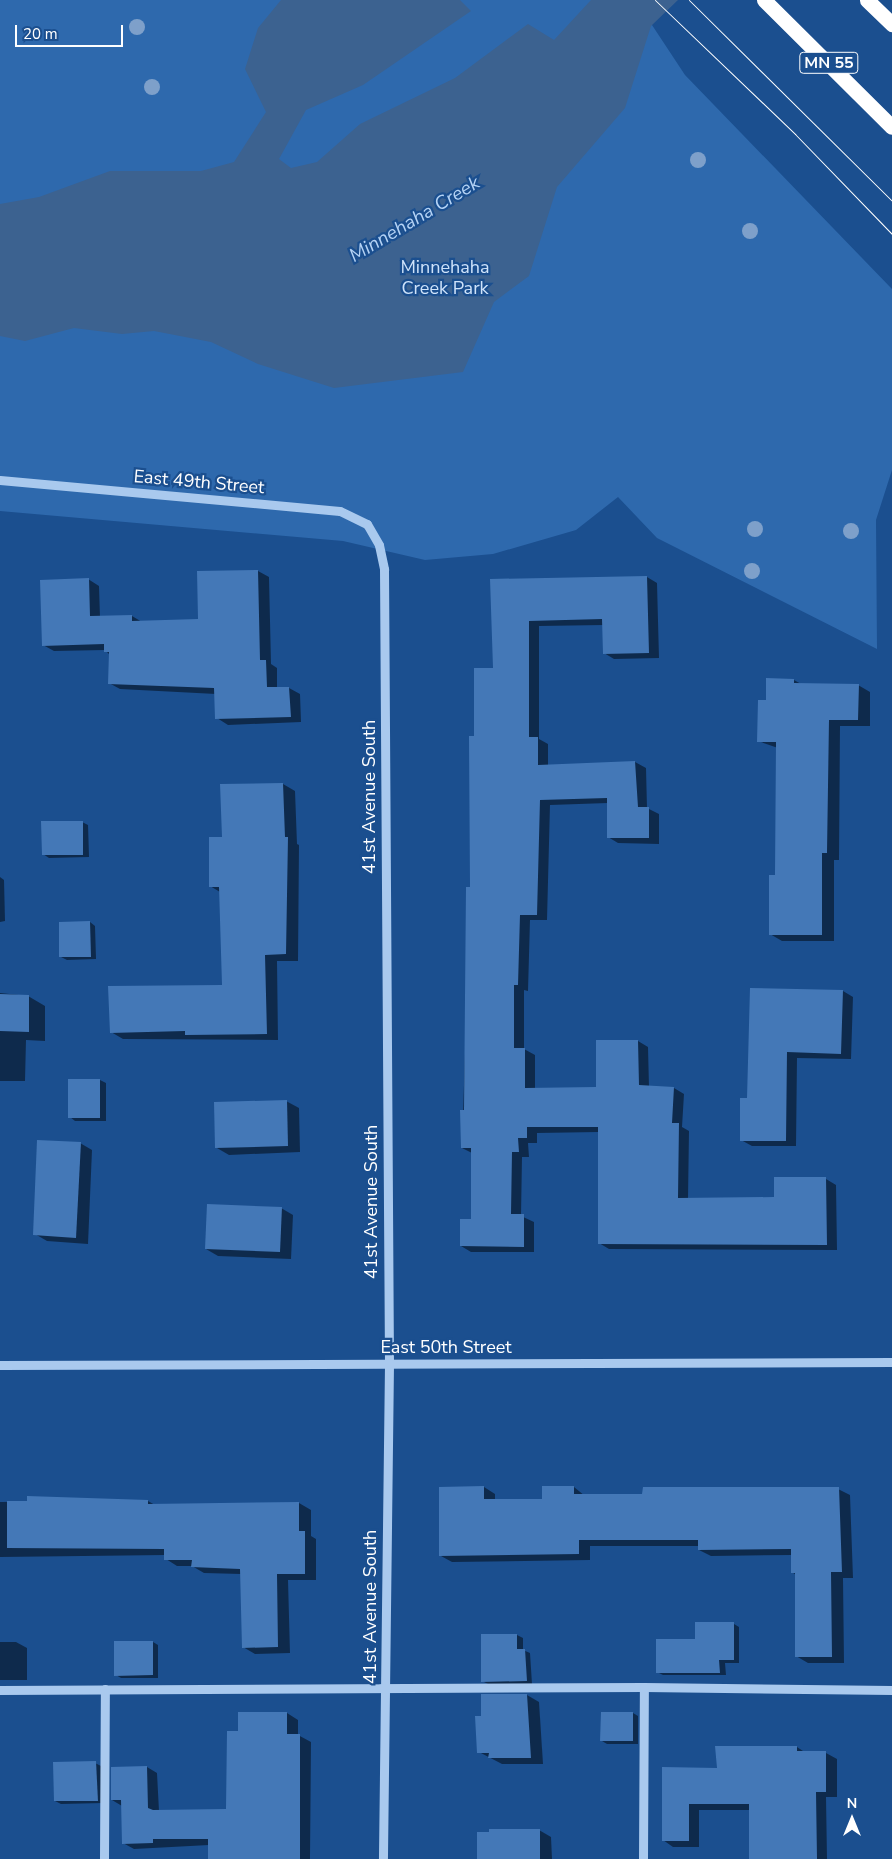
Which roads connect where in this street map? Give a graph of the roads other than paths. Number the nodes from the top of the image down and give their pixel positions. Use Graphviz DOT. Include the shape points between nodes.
graph roads {
  1 [pos="764,0"];
  2 [pos="867,0"];
  3 [pos="892,24"];
  4 [pos="892,127"];
  5 [pos="0,480"];
  6 [pos="378,545"];
  7 [pos="892,1362"];
  8 [pos="389,1364"];
  9 [pos="0,1365"];
  10 [pos="386,1687"];
  11 [pos="644,1687"];
  12 [pos="0,1690"];
  13 [pos="105,1690"];
  14 [pos="892,1690"];
  15 [pos="104,1859"];
  16 [pos="383,1859"];
  17 [pos="643,1859"];
  1 -- 4 [label="highway, MN 55"];
  2 -- 3 [label="highway"];
  5 -- 6 [label="street, East 49th Street" via="340,511 367,524"];
  6 -- 8 [label="street, 41st Avenue South" via="384,569"];
  7 -- 8 [label="street, East 50th Street"];
  8 -- 9 [label="street, East 50th Street"];
  8 -- 10 [label="street, 41st Avenue South"];
  10 -- 11 [label="street"];
  10 -- 13 [label="street"];
  10 -- 16 [label="street, 41st Avenue South"];
  11 -- 14 [label="street"];
  11 -- 17 [label="street"];
  12 -- 13 [label="street"];
  13 -- 15 [label="street"];
}
